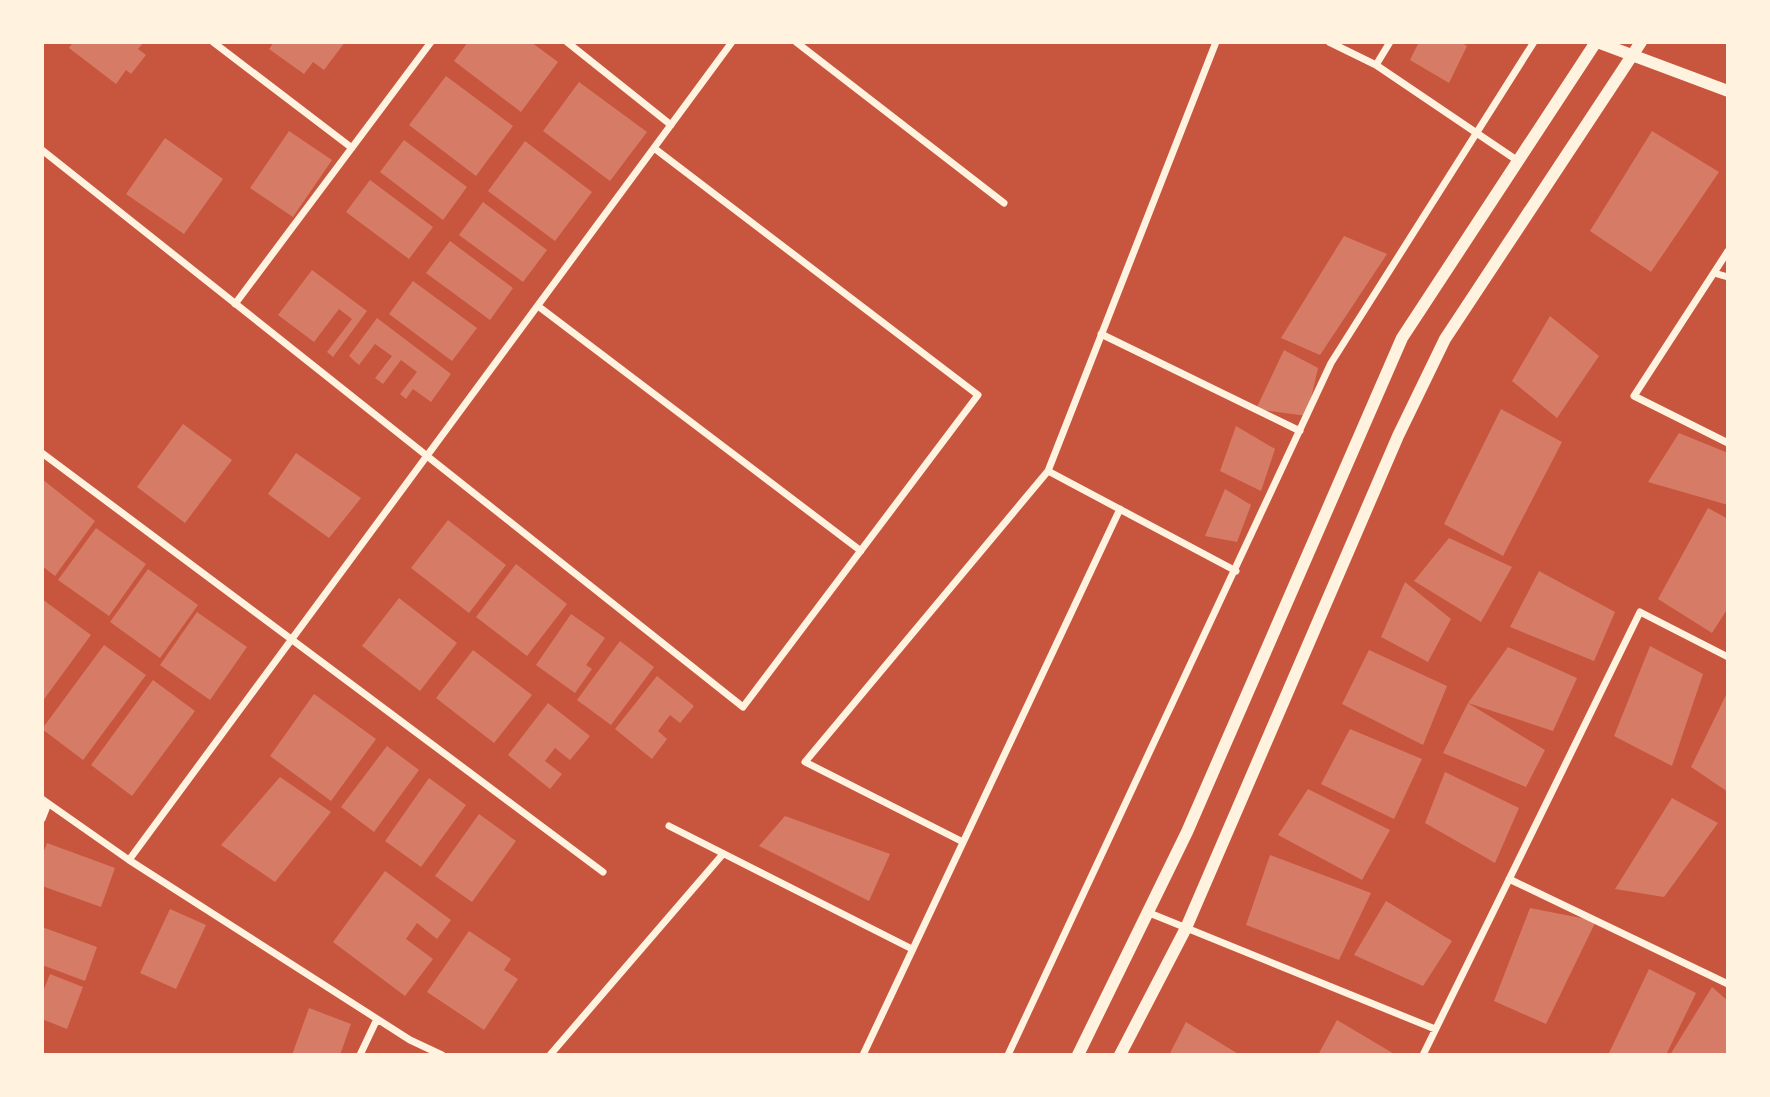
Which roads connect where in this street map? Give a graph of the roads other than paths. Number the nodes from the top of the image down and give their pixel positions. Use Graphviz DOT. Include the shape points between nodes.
graph roads {
  1 [pos="213,42"];
  2 [pos="431,42"];
  3 [pos="567,42"];
  4 [pos="732,42"];
  5 [pos="796,42"];
  6 [pos="1216,42"];
  7 [pos="1329,42"];
  8 [pos="1390,42"];
  9 [pos="1534,42"];
  10 [pos="1597,42"];
  11 [pos="1641,42"];
  12 [pos="1632,56"];
  13 [pos="1376,65"];
  14 [pos="1728,91"];
  15 [pos="671,125"];
  16 [pos="1474,133"];
  17 [pos="352,148"];
  18 [pos="654,148"];
  19 [pos="42,150"];
  20 [pos="1518,161"];
  21 [pos="1004,203"];
  22 [pos="1728,251"];
  23 [pos="1714,273"];
  24 [pos="1728,277"];
  25 [pos="235,303"];
  26 [pos="538,306"];
  27 [pos="1101,334"];
  28 [pos="1300,431"];
  29 [pos="1728,443"];
  30 [pos="42,453"];
  31 [pos="427,456"];
  32 [pos="1048,471"];
  33 [pos="1120,509"];
  34 [pos="860,551"];
  35 [pos="1236,571"];
  36 [pos="291,640"];
  37 [pos="1728,657"];
  38 [pos="45,802"];
  39 [pos="42,819"];
  40 [pos="669,826"];
  41 [pos="963,842"];
  42 [pos="723,854"];
  43 [pos="129,860"];
  44 [pos="603,872"];
  45 [pos="1509,879"];
  46 [pos="1147,912"];
  47 [pos="1186,928"];
  48 [pos="912,949"];
  49 [pos="1728,984"];
  50 [pos="377,1019"];
  51 [pos="1435,1029"];
  52 [pos="360,1055"];
  53 [pos="442,1055"];
  54 [pos="550,1055"];
  55 [pos="863,1055"];
  56 [pos="1008,1055"];
  57 [pos="1078,1055"];
  58 [pos="1120,1055"];
  59 [pos="1423,1055"];
  1 -- 17 [label="street"];
  2 -- 17 [label="street"];
  3 -- 15 [label="street"];
  4 -- 15 [label="street"];
  5 -- 21 [label="street"];
  6 -- 27 [label="street"];
  7 -- 13 [label="street"];
  8 -- 13 [label="street"];
  9 -- 16 [label="street"];
  10 -- 12 [label="street"];
  10 -- 20 [label="street"];
  11 -- 12 [label="street"];
  12 -- 14 [label="street"];
  12 -- 47 [label="street" via="1445,339 1398,436"];
  13 -- 16 [label="street"];
  15 -- 18 [label="street"];
  16 -- 20 [label="street"];
  16 -- 28 [label="street" via="1331,363"];
  17 -- 25 [label="street"];
  18 -- 26 [label="street"];
  18 -- 34 [label="street" via="978,395"];
  19 -- 25 [label="street"];
  20 -- 46 [label="street" via="1402,338 1235,724"];
  22 -- 23 [label="street"];
  23 -- 24 [label="street"];
  23 -- 29 [label="street" via="1634,396"];
  25 -- 31 [label="street"];
  26 -- 31 [label="street"];
  26 -- 34 [label="street"];
  27 -- 28 [label="street"];
  27 -- 32 [label="street"];
  28 -- 35 [label="street"];
  30 -- 36 [label="street"];
  31 -- 34 [label="street" via="743,707"];
  31 -- 36 [label="street"];
  32 -- 33 [label="street"];
  32 -- 41 [label="street" via="805,762"];
  33 -- 35 [label="street"];
  33 -- 41 [label="street"];
  35 -- 56 [label="street"];
  36 -- 43 [label="street"];
  36 -- 44 [label="street"];
  37 -- 45 [label="street" via="1640,612"];
  38 -- 39 [label="street"];
  38 -- 43 [label="street"];
  40 -- 42 [label="street"];
  41 -- 48 [label="street"];
  42 -- 48 [label="street"];
  42 -- 54 [label="street"];
  43 -- 50 [label="street"];
  45 -- 49 [label="street"];
  45 -- 51 [label="street"];
  46 -- 47 [label="street"];
  46 -- 57 [label="street"];
  47 -- 51 [label="street"];
  47 -- 58 [label="street"];
  48 -- 55 [label="street"];
  50 -- 52 [label="street"];
  50 -- 53 [label="street"];
  51 -- 59 [label="street"];
}
